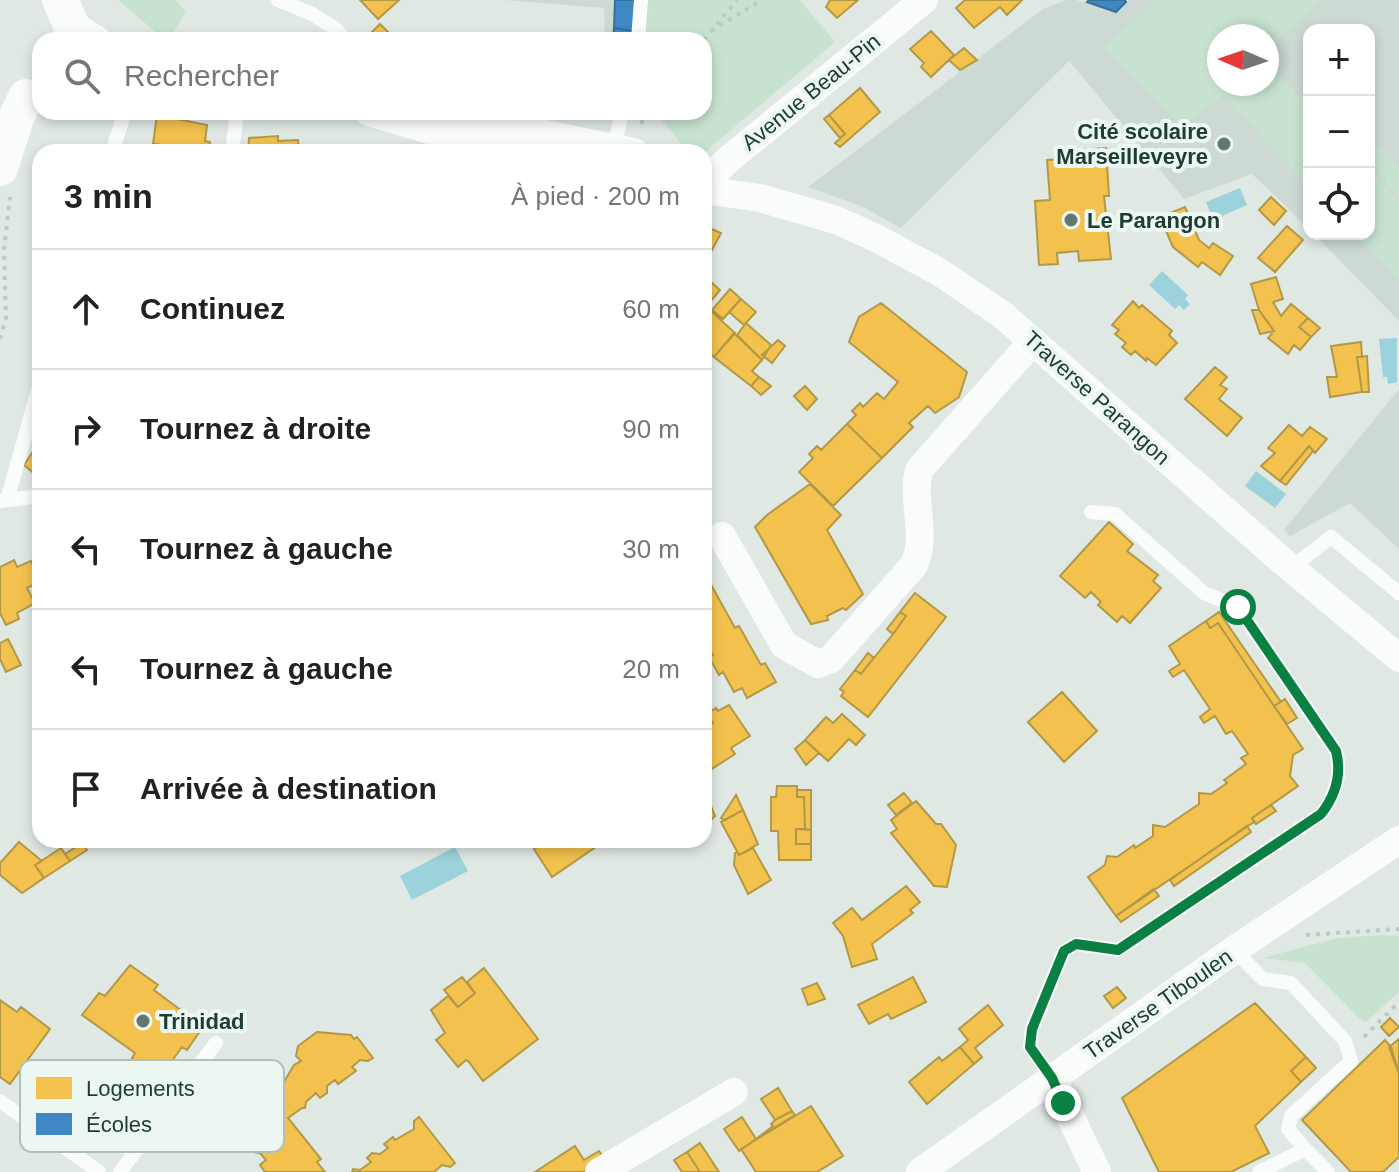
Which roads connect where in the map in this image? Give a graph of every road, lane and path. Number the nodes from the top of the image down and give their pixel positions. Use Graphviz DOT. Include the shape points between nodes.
graph roads {
  1 [pos="278,0"];
  2 [pos="641,0"];
  3 [pos="737,0"];
  4 [pos="762,0"];
  5 [pos="924,0"];
  6 [pos="711,31"];
  7 [pos="333,32"];
  8 [pos="639,32"];
  9 [pos="22,95"];
  10 [pos="122,120"];
  11 [pos="236,120"];
  12 [pos="396,120"];
  13 [pos="475,120"];
  14 [pos="623,120"];
  15 [pos="115,144"];
  16 [pos="233,144"];
  17 [pos="486,144"];
  18 [pos="592,144"];
  19 [pos="625,144"];
  20 [pos="0,168"];
  21 [pos="712,177"];
  22 [pos="712,183"];
  23 [pos="5,222"];
  24 [pos="0,339"];
  25 [pos="1033,341"];
  26 [pos="32,409"];
  27 [pos="32,497"];
  28 [pos="4,500"];
  29 [pos="1091,512"];
  30 [pos="722,536"];
  31 [pos="1291,568"];
  32 [pos="1399,593"];
  33 [pos="1399,658"];
  34 [pos="1399,840"];
  35 [pos="1399,929"];
  36 [pos="1299,936"];
  37 [pos="1234,950"];
  38 [pos="1399,1002"];
  39 [pos="1377,1023"];
  40 [pos="216,1043"];
  41 [pos="203,1060"];
  42 [pos="1052,1078"];
  43 [pos="734,1092"];
  44 [pos="0,1101"];
  45 [pos="20,1115"];
  46 [pos="1305,1149"];
  47 [pos="71,1152"];
  48 [pos="135,1152"];
  49 [pos="99,1172"];
  50 [pos="120,1172"];
  51 [pos="599,1172"];
  52 [pos="920,1172"];
  53 [pos="1097,1172"];
  54 [pos="1259,1172"];
  55 [pos="1328,1172"];
  1 -- 7 [label="lane" via="312,14"];
  2 -- 8 [label="lane"];
  3 -- 6 [label="path"];
  4 -- 6 [label="path"];
  5 -- 21 [label="street, Avenue Beau-Pin"];
  9 -- 20 [label="street"];
  10 -- 15 [label="lane"];
  11 -- 16 [label="lane"];
  12 -- 17 [label="street"];
  13 -- 18 [label="street"];
  14 -- 19 [label="lane"];
  22 -- 25 [label="street, Traverse Parangon" via="836,220 889,245 941,273"];
  23 -- 24 [label="path" via="6,318"];
  25 -- 30 [label="street" via="919,470 915,485 920,554 831,659 818,664 784,645"];
  25 -- 31 [label="street, Traverse Parangon"];
  26 -- 28 [label="lane"];
  27 -- 28 [label="lane"];
  29 -- 42 [label="lane" via="1115,514 1204,593 1238,607 1336,751 1340,768 1330,803 1321,814 1118,950 1076,944 1064,951 1032,1029 1030,1047"];
  31 -- 32 [label="lane" via="1331,537"];
  31 -- 33 [label="street, Traverse Parangon"];
  34 -- 37 [label="street, Traverse Tiboulen"];
  35 -- 36 [label="path"];
  37 -- 42 [label="street, Traverse Tiboulen"];
  37 -- 46 [label="lane" via="1263,979 1291,983 1350,1051 1351,1061 1291,1116 1288,1129"];
  38 -- 39 [label="path"];
  40 -- 41 [label="lane"];
  42 -- 52 [label="street, Traverse Tiboulen"];
  42 -- 53 [label="street"];
  43 -- 51 [label="street"];
  44 -- 45 [label="lane"];
  46 -- 54 [label="lane"];
  46 -- 55 [label="lane"];
  47 -- 49 [label="lane"];
  48 -- 50 [label="lane"];
}
